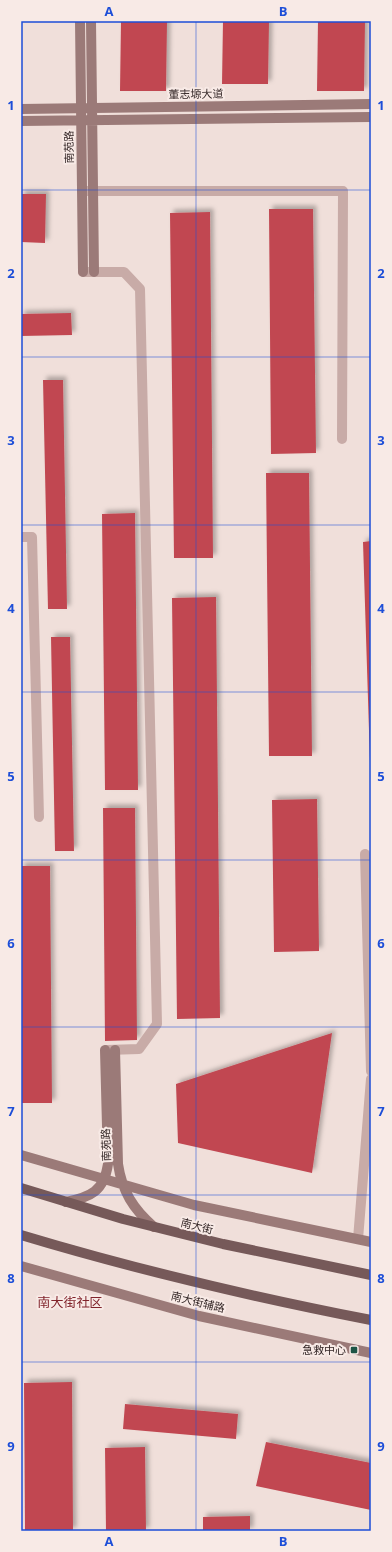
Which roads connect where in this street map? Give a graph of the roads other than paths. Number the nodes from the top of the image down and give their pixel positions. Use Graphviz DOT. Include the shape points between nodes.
graph roads {
  1 [pos="80,21"];
  2 [pos="91,21"];
  3 [pos="371,104"];
  4 [pos="21,108"];
  5 [pos="86,108"];
  6 [pos="371,117"];
  7 [pos="21,121"];
  8 [pos="81,121"];
  9 [pos="91,121"];
  10 [pos="82,191"];
  11 [pos="92,191"];
  12 [pos="94,272"];
  13 [pos="342,439"];
  14 [pos="21,537"];
  15 [pos="38,818"];
  16 [pos="365,854"];
  17 [pos="115,1050"];
  18 [pos="371,1072"];
  19 [pos="371,1079"];
  20 [pos="21,1156"];
  21 [pos="104,1181"];
  22 [pos="123,1186"];
  23 [pos="21,1188"];
  24 [pos="66,1202"];
  25 [pos="154,1227"];
  26 [pos="21,1235"];
  27 [pos="358,1239"];
  28 [pos="371,1242"];
  29 [pos="21,1266"];
  30 [pos="371,1275"];
  31 [pos="371,1320"];
  32 [pos="371,1353"];
  1 -- 5 [label="street, 南苑路"];
  2 -- 5 [label="street, 南苑路"];
  3 -- 5 [label="street, 董志塬大道"];
  4 -- 5 [label="street, 董志塬大道"];
  5 -- 8 [label="street, 南苑路"];
  5 -- 9 [label="street, 南苑路"];
  6 -- 9 [label="street"];
  7 -- 8 [label="street"];
  8 -- 9 [label="street"];
  8 -- 10 [label="street, 南苑路"];
  9 -- 11 [label="street, 南苑路"];
  10 -- 11 [label="street"];
  10 -- 12 [label="street, 南苑路" via="83,272"];
  11 -- 12 [label="street, 南苑路"];
  11 -- 13 [label="street" via="342,191"];
  12 -- 17 [label="street" via="124,272 140,290 157,1024 139,1049"];
  14 -- 15 [label="street" via="32,537"];
  16 -- 18 [label="street"];
  17 -- 21 [label="street, 南苑路" via="104,1050 108,1164"];
  17 -- 22 [label="street, 南苑路" via="118,1164"];
  19 -- 27 [label="street"];
  20 -- 21 [label="street"];
  21 -- 22 [label="street"];
  21 -- 24 [label="street" via="91,1194"];
  22 -- 25 [label="street, 南苑路" via="133,1207"];
  22 -- 27 [label="street" via="194,1205"];
  23 -- 24 [label="main road, 南大街"];
  24 -- 25 [label="main road, 南大街"];
  25 -- 30 [label="main road, 南大街"];
  26 -- 31 [label="main road" via="201,1285"];
  27 -- 28 [label="street"];
  29 -- 32 [label="street, 南大街辅路" via="199,1316"];
}
